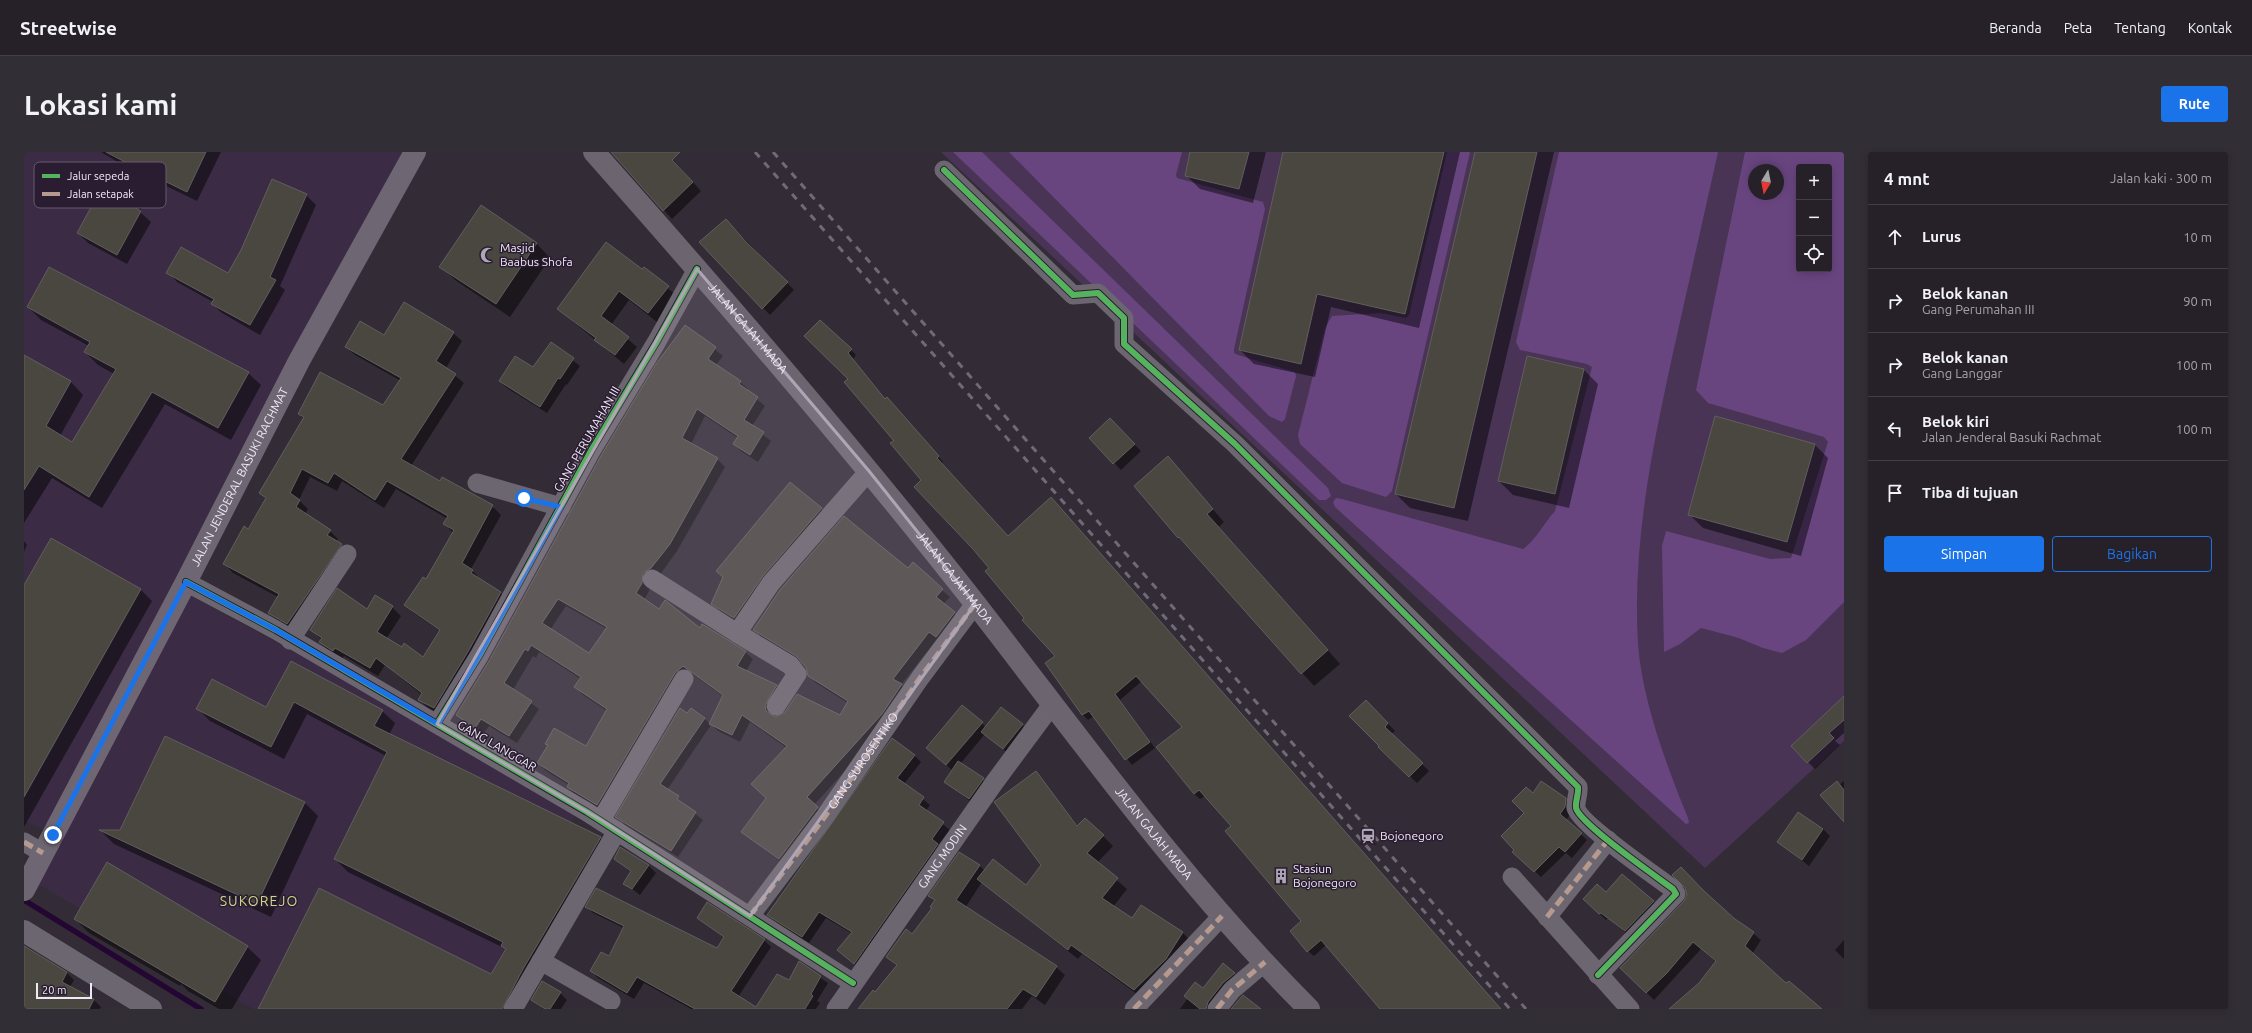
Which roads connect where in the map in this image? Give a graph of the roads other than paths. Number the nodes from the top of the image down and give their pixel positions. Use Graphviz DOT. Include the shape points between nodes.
graph roads {
  1 [pos="415,152"];
  2 [pos="594,152"];
  3 [pos="944,170"];
  4 [pos="697,269"];
  5 [pos="869,471"];
  6 [pos="477,483"];
  7 [pos="561,507"];
  8 [pos="347,554"];
  9 [pos="652,579"];
  10 [pos="186,582"];
  11 [pos="975,604"];
  12 [pos="736,633"];
  13 [pos="290,640"];
  14 [pos="684,680"];
  15 [pos="776,706"];
  16 [pos="1052,706"];
  17 [pos="438,724"];
  18 [pos="601,820"];
  19 [pos="617,831"];
  20 [pos="1608,840"];
  21 [pos="24,842"];
  22 [pos="43,853"];
  23 [pos="1512,877"];
  24 [pos="28,883"];
  25 [pos="750,916"];
  26 [pos="1222,916"];
  27 [pos="1547,916"];
  28 [pos="24,931"];
  29 [pos="540,961"];
  30 [pos="1265,962"];
  31 [pos="1598,975"];
  32 [pos="853,983"];
  33 [pos="611,1001"];
  34 [pos="151,1009"];
  35 [pos="513,1009"];
  36 [pos="836,1009"];
  37 [pos="1134,1009"];
  38 [pos="1217,1009"];
  39 [pos="1309,1009"];
  40 [pos="1630,1009"];
  1 -- 10 [label="main road, JALAN JENDERAL BASUKI RACHMAT" via="299,361"];
  2 -- 4 [label="highway, JALAN GAJAH MADA"];
  3 -- 20 [label="street" via="1073,295 1098,294 1124,318 1124,344 1235,444 1578,787 1576,804 1579,814"];
  4 -- 5 [label="highway, JALAN GAJAH MADA"];
  4 -- 7 [label="street, GANG PERUMAHAN III"];
  5 -- 11 [label="highway, JALAN GAJAH MADA"];
  5 -- 12 [label="street" via="771,583"];
  6 -- 7 [label="street"];
  7 -- 17 [label="street, GANG PERUMAHAN III" via="479,656"];
  8 -- 13 [label="street"];
  9 -- 12 [label="street"];
  10 -- 13 [label="street, GANG LANGGAR"];
  10 -- 22 [label="main road, JALAN JENDERAL BASUKI RACHMAT"];
  11 -- 16 [label="highway, JALAN GAJAH MADA"];
  11 -- 25 [label="street, GANG SUROSENTIKO" via="920,678 824,818"];
  12 -- 15 [label="street" via="790,665 797,674"];
  13 -- 17 [label="street, GANG LANGGAR"];
  14 -- 18 [label="street"];
  16 -- 26 [label="highway, JALAN GAJAH MADA"];
  16 -- 32 [label="street, GANG MODIN"];
  17 -- 18 [label="street, GANG LANGGAR"];
  18 -- 19 [label="street, GANG LANGGAR"];
  19 -- 25 [label="street, GANG LANGGAR"];
  19 -- 29 [label="street"];
  20 -- 27 [label="street"];
  20 -- 31 [label="street" via="1673,889 1676,894"];
  21 -- 22 [label="street"];
  22 -- 24 [label="main road, JALAN JENDERAL BASUKI RACHMAT"];
  23 -- 27 [label="street"];
  25 -- 32 [label="street, GANG LANGGAR"];
  26 -- 30 [label="highway, JALAN GAJAH MADA"];
  26 -- 37 [label="street"];
  27 -- 31 [label="street"];
  28 -- 34 [label="street"];
  29 -- 33 [label="street"];
  29 -- 35 [label="street"];
  30 -- 38 [label="street" via="1232,990"];
  30 -- 39 [label="highway, JALAN GAJAH MADA"];
  31 -- 40 [label="street"];
  32 -- 36 [label="street, GANG MODIN"];
}
